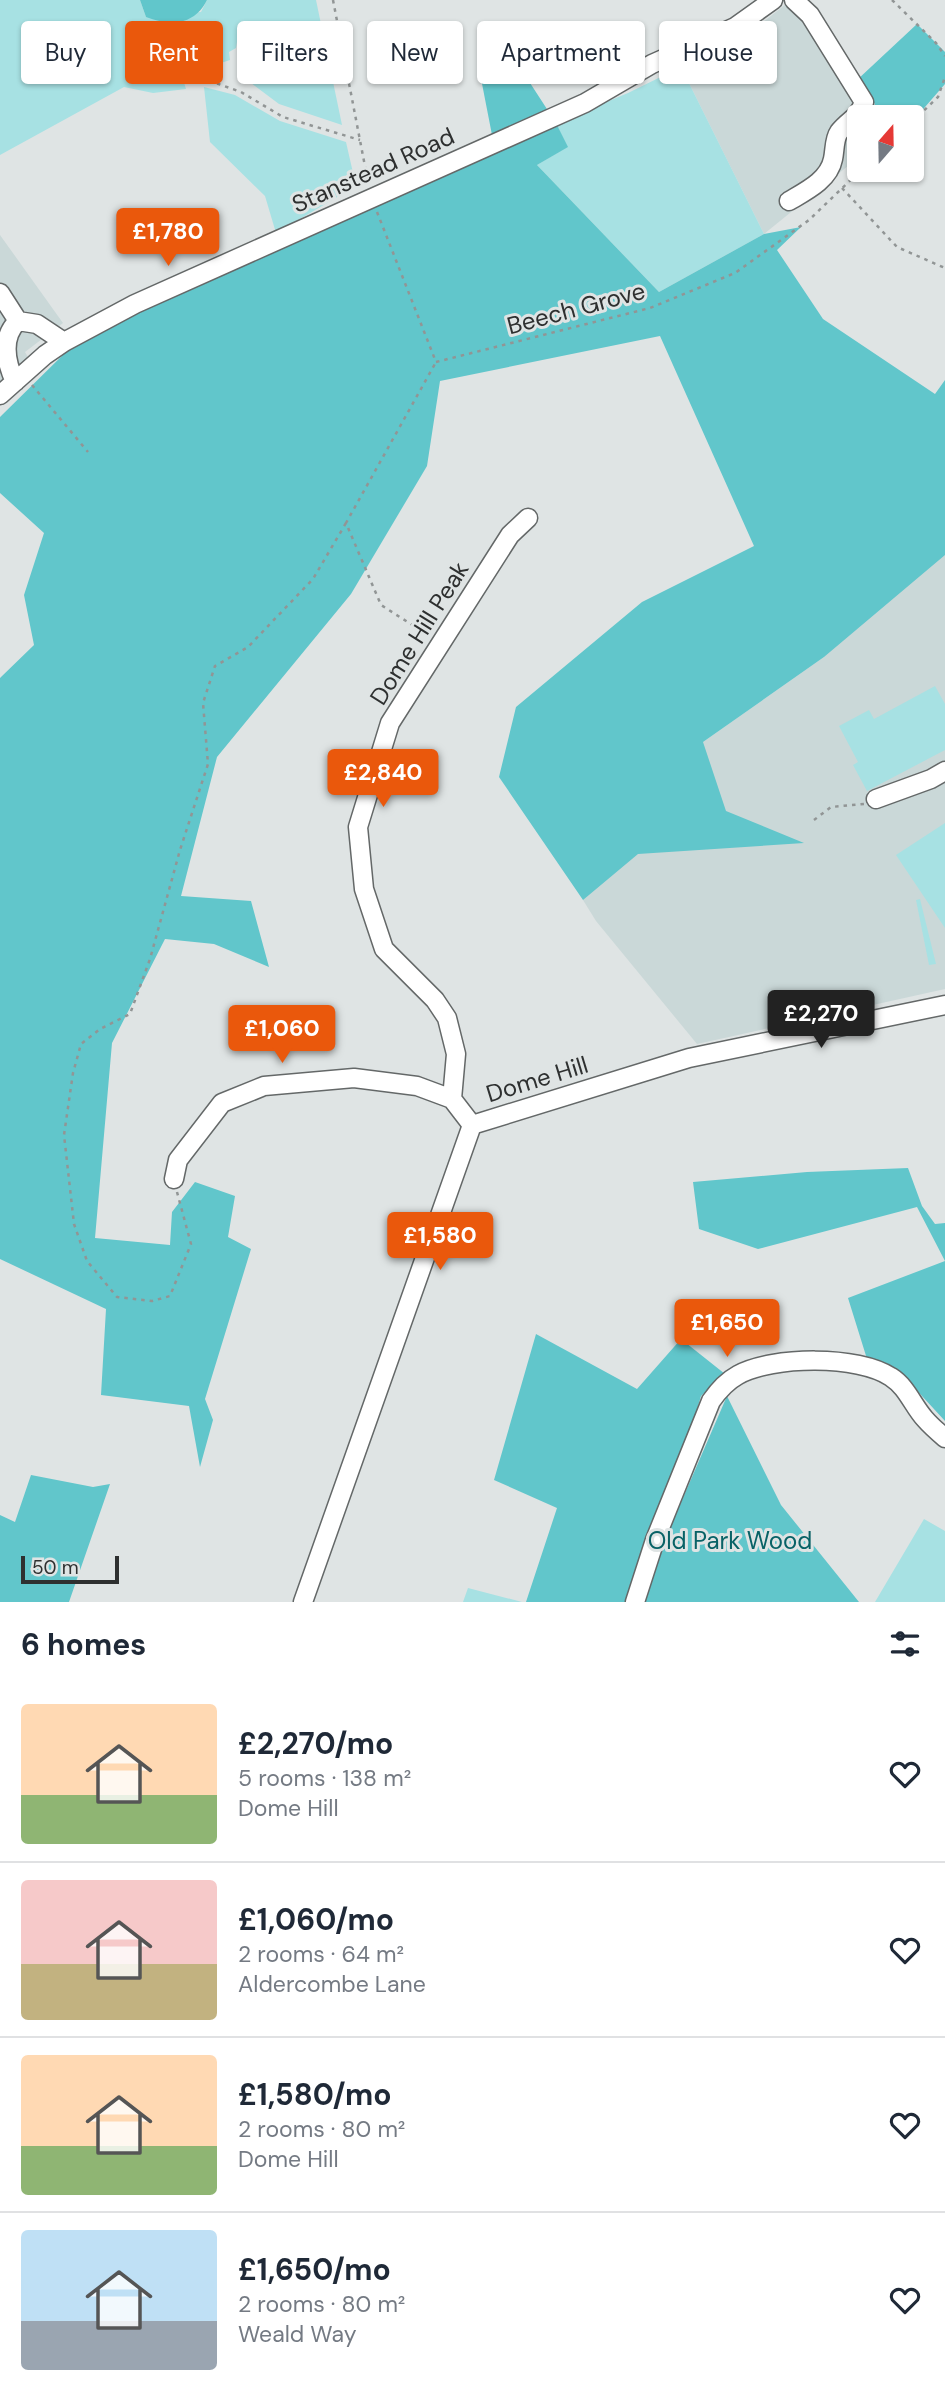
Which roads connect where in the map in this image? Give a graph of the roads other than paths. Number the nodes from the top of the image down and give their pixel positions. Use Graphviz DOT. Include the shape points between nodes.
graph roads {
  1 [pos="773,0"];
  2 [pos="794,0"];
  3 [pos="789,201"];
  4 [pos="0,293"];
  5 [pos="18,321"];
  6 [pos="64,342"];
  7 [pos="19,379"];
  8 [pos="0,395"];
  9 [pos="528,518"];
  10 [pos="945,771"];
  11 [pos="876,799"];
  12 [pos="945,1005"];
  13 [pos="452,1099"];
  14 [pos="472,1125"];
  15 [pos="174,1179"];
  16 [pos="945,1438"];
  17 [pos="303,1602"];
  18 [pos="635,1602"];
  1 -- 6 [label="street, Stanstead Road" via="735,27 652,64 585,103 135,304"];
  2 -- 3 [label="street" via="810,15 864,102 860,114 840,130 828,172"];
  4 -- 5 [label="street"];
  5 -- 6 [label="street" via="37,324"];
  5 -- 7 [label="street" via="9,332 6,347 8,365"];
  6 -- 7 [label="street, Stanstead Road"];
  7 -- 8 [label="street, Stanstead Road"];
  9 -- 13 [label="street, Dome Hill Peak" via="510,534 390,723 358,827 364,888 384,949 447,1018 456,1054"];
  10 -- 11 [label="street"];
  12 -- 14 [label="street, Dome Hill" via="689,1058"];
  13 -- 14 [label="street"];
  13 -- 15 [label="street" via="417,1086 354,1078 264,1086 222,1103 178,1160"];
  14 -- 17 [label="street, Dome Hill"];
  16 -- 18 [label="street" via="925,1420 900,1383 869,1367 809,1360 738,1375 711,1401"];
}
